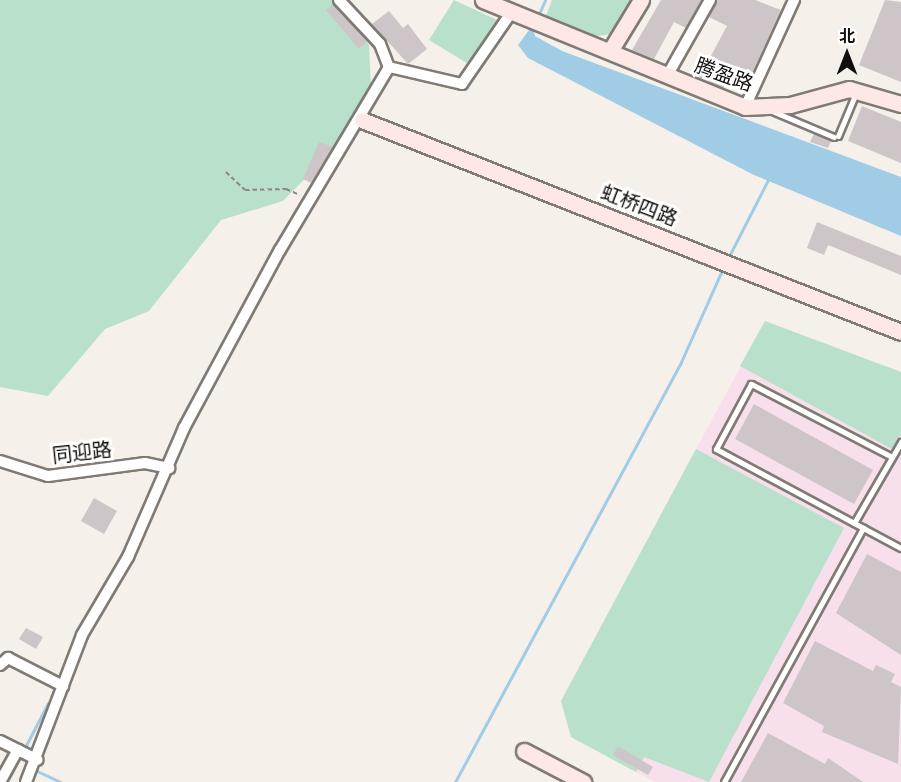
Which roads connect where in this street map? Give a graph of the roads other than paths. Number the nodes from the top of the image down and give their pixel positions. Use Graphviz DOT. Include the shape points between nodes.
graph roads {
  1 [pos="339,0"];
  2 [pos="483,0"];
  3 [pos="641,0"];
  4 [pos="710,0"];
  5 [pos="794,0"];
  6 [pos="511,13"];
  7 [pos="610,51"];
  8 [pos="389,68"];
  9 [pos="667,76"];
  10 [pos="857,90"];
  11 [pos="901,104"];
  12 [pos="745,107"];
  13 [pos="767,109"];
  14 [pos="362,120"];
  15 [pos="901,332"];
  16 [pos="901,442"];
  17 [pos="892,457"];
  18 [pos="0,461"];
  19 [pos="170,468"];
  20 [pos="854,523"];
  21 [pos="863,528"];
  22 [pos="901,548"];
  23 [pos="0,665"];
  24 [pos="63,686"];
  25 [pos="0,741"];
  26 [pos="18,750"];
  27 [pos="524,751"];
  28 [pos="34,758"];
  29 [pos="0,782"];
  30 [pos="26,782"];
  31 [pos="584,782"];
  32 [pos="724,782"];
  1 -- 8 [label="street" via="380,44"];
  2 -- 6 [label="street, 腾盈路"];
  3 -- 7 [label="street"];
  4 -- 9 [label="street"];
  5 -- 12 [label="street"];
  6 -- 7 [label="street, 腾盈路"];
  6 -- 8 [label="street" via="462,84"];
  7 -- 9 [label="street, 腾盈路"];
  8 -- 14 [label="street"];
  9 -- 12 [label="street, 腾盈路"];
  10 -- 11 [label="street, 腾盈路"];
  10 -- 13 [label="street, 腾盈路"];
  10 -- 13 [label="lane" via="836,136"];
  12 -- 13 [label="street, 腾盈路"];
  14 -- 15 [label="street, 虹桥四路"];
  14 -- 19 [label="street" via="208,381"];
  16 -- 17 [label="lane"];
  17 -- 20 [label="lane"];
  17 -- 20 [label="lane" via="751,384 716,449"];
  18 -- 19 [label="street, 同迎路" via="48,476 145,463"];
  19 -- 24 [label="street" via="82,635"];
  20 -- 21 [label="lane"];
  21 -- 22 [label="lane"];
  21 -- 32 [label="lane"];
  23 -- 24 [label="street" via="8,658"];
  24 -- 28 [label="street"];
  25 -- 26 [label="street"];
  26 -- 28 [label="street"];
  26 -- 29 [label="street"];
  27 -- 31 [label="street"];
  28 -- 30 [label="street"];
}
